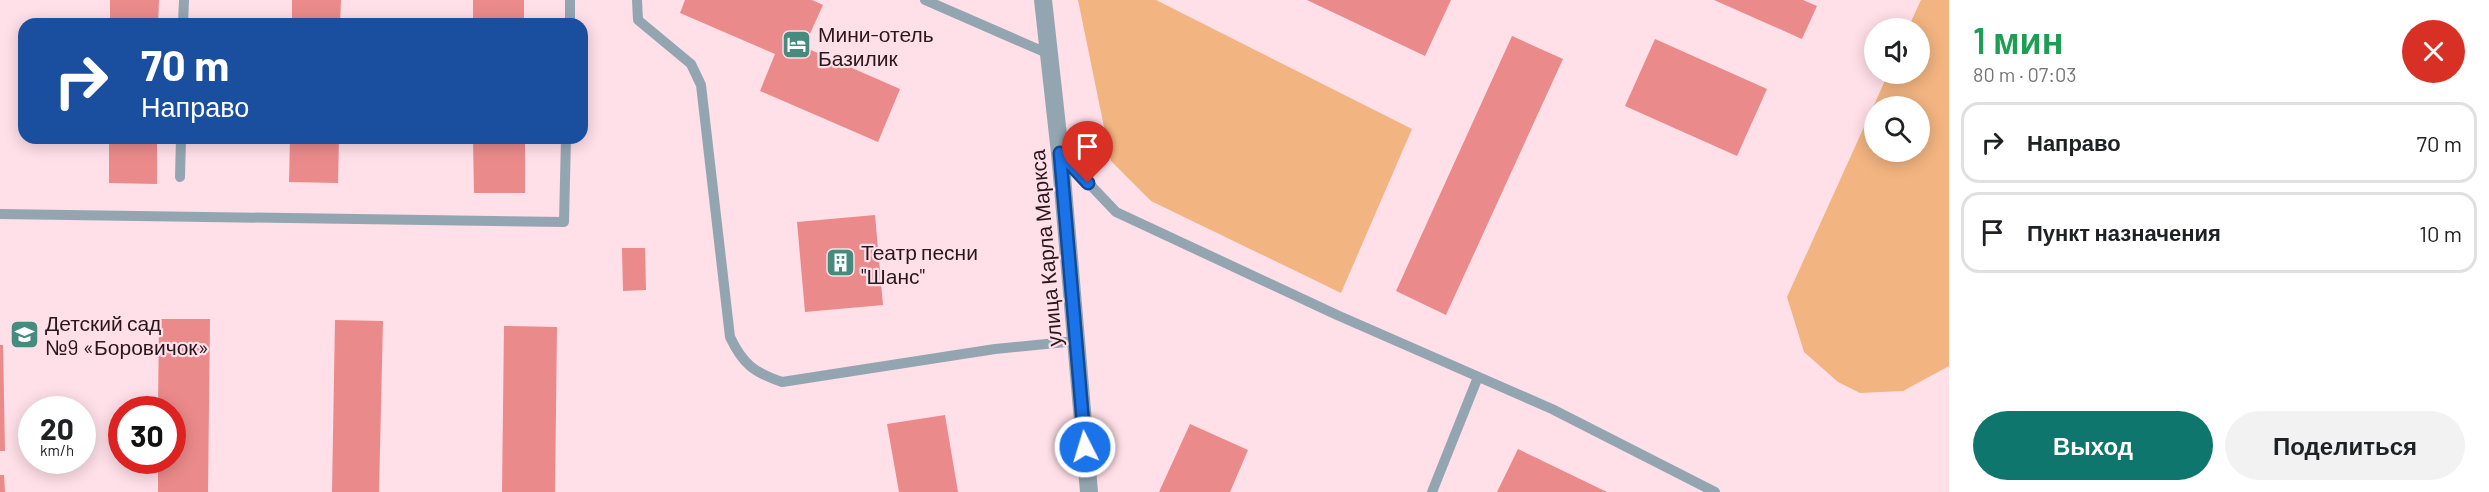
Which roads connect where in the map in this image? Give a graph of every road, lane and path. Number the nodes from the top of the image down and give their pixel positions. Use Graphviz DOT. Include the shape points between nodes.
graph roads {
  1 [pos="184,0"];
  2 [pos="570,0"];
  3 [pos="637,0"];
  4 [pos="925,0"];
  5 [pos="1043,0"];
  6 [pos="183,18"];
  7 [pos="570,18"];
  8 [pos="1049,54"];
  9 [pos="181,144"];
  10 [pos="566,144"];
  11 [pos="1060,153"];
  12 [pos="180,177"];
  13 [pos="0,214"];
  14 [pos="1076,341"];
  15 [pos="1478,377"];
  16 [pos="1089,492"];
  17 [pos="1432,492"];
  18 [pos="1715,492"];
  1 -- 6 [label="lane"];
  2 -- 7 [label="lane"];
  3 -- 14 [label="lane" via="638,20 691,64 702,85 730,337 740,357 758,374 782,382 995,349"];
  4 -- 8 [label="lane"];
  5 -- 8 [label="street, улица Карла Маркса"];
  8 -- 11 [label="street, улица Карла Маркса"];
  9 -- 12 [label="lane"];
  10 -- 13 [label="lane" via="564,222"];
  11 -- 14 [label="street, улица Карла Маркса"];
  11 -- 15 [label="lane" via="1116,212"];
  14 -- 16 [label="street, улица Карла Маркса"];
  15 -- 17 [label="lane"];
  15 -- 18 [label="lane" via="1552,409"];
}
